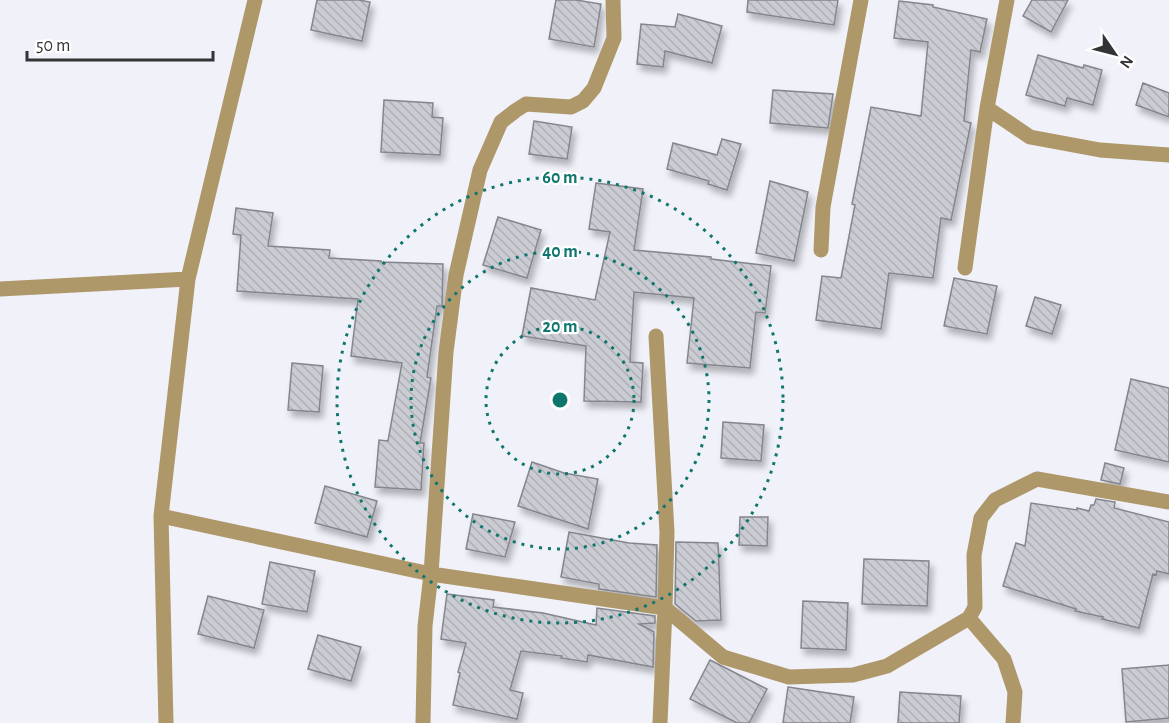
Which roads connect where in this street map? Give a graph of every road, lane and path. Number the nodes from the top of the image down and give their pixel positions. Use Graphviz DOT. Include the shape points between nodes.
graph roads {
  1 [pos="255,0"];
  2 [pos="613,0"];
  3 [pos="861,0"];
  4 [pos="1007,0"];
  5 [pos="987,108"];
  6 [pos="1169,155"];
  7 [pos="821,250"];
  8 [pos="964,268"];
  9 [pos="188,279"];
  10 [pos="0,289"];
  11 [pos="657,336"];
  12 [pos="1169,502"];
  13 [pos="161,516"];
  14 [pos="431,574"];
  15 [pos="665,608"];
  16 [pos="969,618"];
  17 [pos="166,723"];
  18 [pos="423,723"];
  19 [pos="660,723"];
  20 [pos="1013,723"];
  1 -- 9 [label="street"];
  2 -- 14 [label="street" via="614,38 594,88 583,101 571,107 526,104 515,111 501,122 480,170 456,275 446,352"];
  3 -- 7 [label="street" via="823,207"];
  4 -- 5 [label="street"];
  5 -- 6 [label="street" via="1030,137 1101,150"];
  5 -- 8 [label="street"];
  9 -- 10 [label="street"];
  9 -- 13 [label="street"];
  11 -- 15 [label="street" via="667,532"];
  12 -- 16 [label="street" via="1037,479 995,500 981,518 974,555 975,607"];
  13 -- 14 [label="street"];
  13 -- 17 [label="street"];
  14 -- 15 [label="street"];
  14 -- 18 [label="street" via="425,626"];
  15 -- 16 [label="street" via="723,657 789,677 853,675 887,666"];
  15 -- 19 [label="street"];
  16 -- 20 [label="street" via="1004,658 1015,692"];
}
